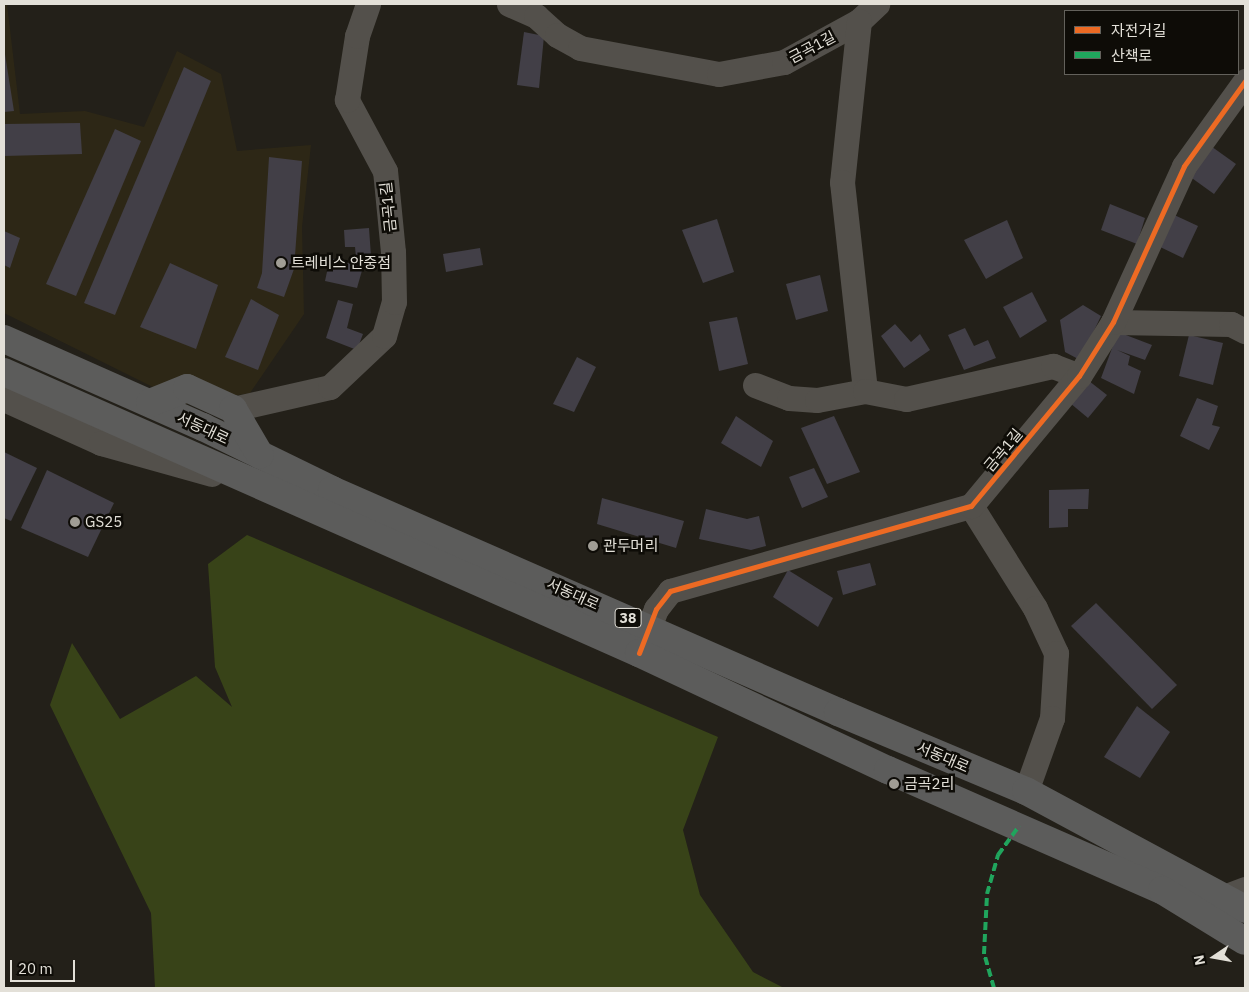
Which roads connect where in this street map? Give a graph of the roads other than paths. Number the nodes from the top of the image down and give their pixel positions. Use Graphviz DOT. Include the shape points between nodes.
graph roads {
  1 [pos="368,4"];
  2 [pos="509,4"];
  3 [pos="877,4"];
  4 [pos="859,21"];
  5 [pos="1245,81"];
  6 [pos="1234,109"];
  7 [pos="1112,322"];
  8 [pos="1245,331"];
  9 [pos="4,339"];
  10 [pos="4,372"];
  11 [pos="1079,376"];
  12 [pos="756,385"];
  13 [pos="865,391"];
  14 [pos="4,399"];
  15 [pos="150,403"];
  16 [pos="233,408"];
  17 [pos="260,455"];
  18 [pos="254,482"];
  19 [pos="972,506"];
  20 [pos="651,628"];
  21 [pos="639,653"];
  22 [pos="1026,791"];
  23 [pos="1238,898"];
  24 [pos="1245,941"];
  1 -- 16 [label="street, 금곡1길" via="357,36 347,100 385,171 394,302 384,336 330,387"];
  2 -- 4 [label="street, 금곡1길" via="536,16 557,35 580,48 719,74 784,62"];
  3 -- 4 [label="street, 금곡1길"];
  4 -- 13 [label="street, 금곡1길" via="842,182"];
  5 -- 6 [label="street, 금곡1길"];
  6 -- 7 [label="street, 금곡1길" via="1184,166"];
  7 -- 8 [label="street" via="1231,324"];
  7 -- 11 [label="street, 금곡1길"];
  9 -- 15 [label="main road, 서동대로 / 38"];
  10 -- 18 [label="main road, 서동대로 / 38"];
  11 -- 13 [label="street" via="1053,366 906,399"];
  11 -- 19 [label="street, 금곡1길"];
  12 -- 13 [label="street" via="789,398 817,400"];
  14 -- 18 [label="street" via="101,443"];
  15 -- 16 [label="main road" via="187,388"];
  15 -- 17 [label="main road, 서동대로 / 38"];
  16 -- 17 [label="main road"];
  17 -- 20 [label="main road, 서동대로 / 38" via="332,490"];
  18 -- 21 [label="main road, 서동대로 / 38"];
  19 -- 20 [label="street" via="670,590 656,609"];
  19 -- 22 [label="street" via="1035,608 1056,653 1052,718"];
  20 -- 21 [label="street"];
  20 -- 22 [label="main road, 서동대로 / 38"];
  21 -- 24 [label="main road, 서동대로 / 38" via="888,770 1162,890"];
  22 -- 23 [label="main road, 서동대로 / 38"];
}
